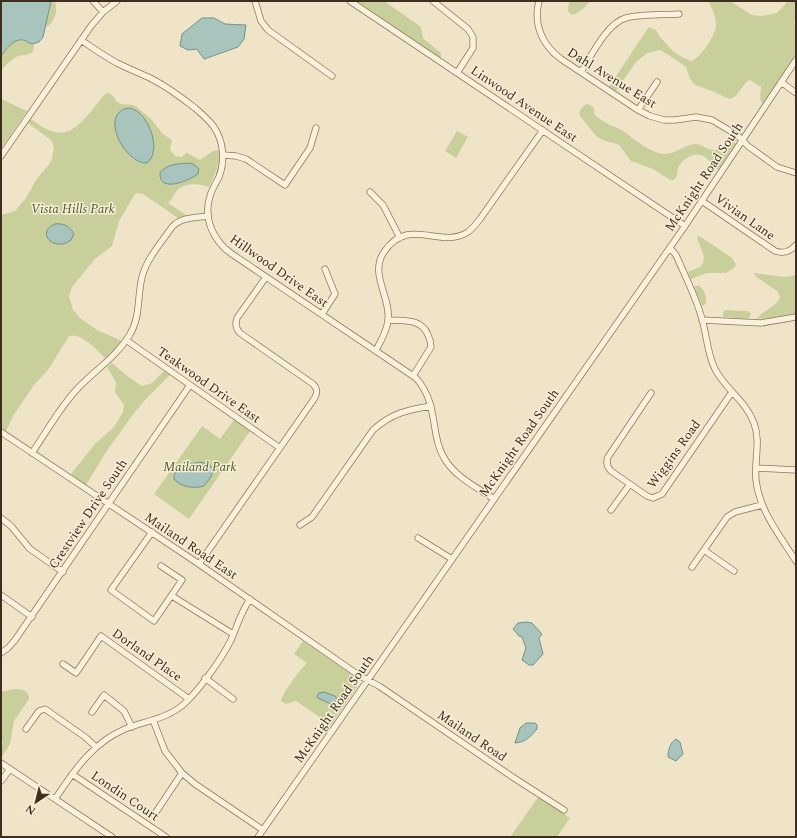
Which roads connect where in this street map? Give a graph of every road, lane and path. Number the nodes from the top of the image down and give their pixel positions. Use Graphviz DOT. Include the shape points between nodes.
graph roads {
  1 [pos="93,1"];
  2 [pos="117,1"];
  3 [pos="255,1"];
  4 [pos="350,1"];
  5 [pos="433,1"];
  6 [pos="539,1"];
  7 [pos="103,12"];
  8 [pos="679,14"];
  9 [pos="81,40"];
  10 [pos="796,60"];
  11 [pos="581,72"];
  12 [pos="457,73"];
  13 [pos="332,76"];
  14 [pos="657,82"];
  15 [pos="781,82"];
  16 [pos="796,93"];
  17 [pos="638,110"];
  18 [pos="316,128"];
  19 [pos="543,130"];
  20 [pos="742,140"];
  21 [pos="223,155"];
  22 [pos="1,156"];
  23 [pos="796,173"];
  24 [pos="370,192"];
  25 [pos="702,200"];
  26 [pos="208,216"];
  27 [pos="685,226"];
  28 [pos="400,238"];
  29 [pos="796,246"];
  30 [pos="670,248"];
  31 [pos="325,268"];
  32 [pos="266,277"];
  33 [pos="322,314"];
  34 [pos="796,318"];
  35 [pos="388,320"];
  36 [pos="702,320"];
  37 [pos="126,340"];
  38 [pos="376,350"];
  39 [pos="413,376"];
  40 [pos="190,385"];
  41 [pos="732,392"];
  42 [pos="651,394"];
  43 [pos="431,406"];
  44 [pos="1,432"];
  45 [pos="280,448"];
  46 [pos="32,453"];
  47 [pos="756,468"];
  48 [pos="796,470"];
  49 [pos="630,484"];
  50 [pos="494,499"];
  51 [pos="108,503"];
  52 [pos="762,505"];
  53 [pos="611,510"];
  54 [pos="1,518"];
  55 [pos="300,525"];
  56 [pos="152,532"];
  57 [pos="418,538"];
  58 [pos="704,550"];
  59 [pos="452,559"];
  60 [pos="796,561"];
  61 [pos="199,564"];
  62 [pos="161,566"];
  63 [pos="692,567"];
  64 [pos="734,571"];
  65 [pos="63,572"];
  66 [pos="1,595"];
  67 [pos="172,596"];
  68 [pos="250,599"];
  69 [pos="32,617"];
  70 [pos="233,634"];
  71 [pos="1,653"];
  72 [pos="63,664"];
  73 [pos="205,678"];
  74 [pos="368,680"];
  75 [pos="189,699"];
  76 [pos="232,699"];
  77 [pos="92,712"];
  78 [pos="153,720"];
  79 [pos="132,727"];
  80 [pos="26,729"];
  81 [pos="96,747"];
  82 [pos="1,763"];
  83 [pos="10,769"];
  84 [pos="182,773"];
  85 [pos="72,774"];
  86 [pos="1,781"];
  87 [pos="55,799"];
  88 [pos="564,810"];
  89 [pos="154,814"];
  90 [pos="263,830"];
  91 [pos="112,837"];
  92 [pos="166,837"];
  93 [pos="258,837"];
  1 -- 7 [label="street"];
  2 -- 7 [label="street"];
  3 -- 13 [label="street" via="261,21 268,30"];
  4 -- 12 [label="street, Linwood Avenue East"];
  5 -- 12 [label="street" via="468,29 473,37 473,48"];
  6 -- 11 [label="street, Dahl Avenue East" via="538,23 544,41 556,55"];
  7 -- 9 [label="street"];
  8 -- 11 [label="street" via="629,17 619,21 608,30"];
  9 -- 21 [label="street, Hillwood Drive East" via="112,60 161,84 186,101 212,124 222,144"];
  9 -- 22 [label="street"];
  10 -- 15 [label="street, McKnight Road South"];
  11 -- 17 [label="street, Dahl Avenue East"];
  12 -- 19 [label="street, Linwood Avenue East"];
  14 -- 17 [label="street"];
  15 -- 16 [label="street"];
  15 -- 20 [label="street, McKnight Road South"];
  17 -- 20 [label="street, Dahl Avenue East" via="664,120 696,117 709,119 721,124"];
  18 -- 21 [label="street" via="310,148 285,185 246,159"];
  19 -- 27 [label="street, Linwood Avenue East"];
  19 -- 28 [label="street" via="480,219 468,231 455,236 408,234"];
  20 -- 23 [label="street, Dahl Avenue East" via="777,167"];
  20 -- 25 [label="street, McKnight Road South"];
  21 -- 26 [label="street, Hillwood Drive East" via="221,171 209,198"];
  24 -- 28 [label="street" via="383,205"];
  25 -- 27 [label="street, McKnight Road South"];
  25 -- 29 [label="street, Vivian Lane" via="774,251 787,252"];
  26 -- 32 [label="street, Hillwood Drive East" via="212,231 224,248"];
  26 -- 37 [label="street" via="187,218 178,222 152,256 142,278 136,318"];
  27 -- 30 [label="street, McKnight Road South"];
  28 -- 35 [label="street" via="385,250 378,267 388,308"];
  30 -- 36 [label="street" via="676,255"];
  30 -- 50 [label="street, McKnight Road South"];
  31 -- 33 [label="street" via="335,294"];
  32 -- 33 [label="street, Hillwood Drive East"];
  32 -- 45 [label="street" via="237,318 237,330 312,383 317,390 314,399"];
  33 -- 38 [label="street, Hillwood Drive East"];
  34 -- 36 [label="street" via="761,323"];
  35 -- 38 [label="street" via="386,331"];
  35 -- 39 [label="street" via="419,323 425,328 431,347"];
  36 -- 41 [label="street" via="713,364"];
  37 -- 40 [label="street, Teakwood Drive East"];
  37 -- 46 [label="street" via="71,397"];
  38 -- 39 [label="street, Hillwood Drive East"];
  39 -- 43 [label="street, Hillwood Drive East" via="425,391"];
  40 -- 45 [label="street, Teakwood Drive East"];
  40 -- 51 [label="street, Crestview Drive South"];
  41 -- 47 [label="street" via="749,412 757,431"];
  41 -- 49 [label="street, Wiggins Road" via="660,496 650,498"];
  42 -- 49 [label="street" via="606,462 609,469"];
  43 -- 50 [label="street, Hillwood Drive East" via="439,446 446,461 458,474"];
  43 -- 55 [label="street" via="398,413 373,430 312,517"];
  44 -- 46 [label="street, Mailand Road East"];
  45 -- 61 [label="street"];
  46 -- 51 [label="street, Mailand Road East"];
  47 -- 48 [label="street"];
  47 -- 52 [label="street"];
  49 -- 53 [label="street, Wiggins Road"];
  50 -- 59 [label="street, McKnight Road South"];
  51 -- 56 [label="street, Mailand Road East"];
  51 -- 65 [label="street, Crestview Drive South"];
  52 -- 58 [label="street" via="731,514"];
  52 -- 60 [label="street"];
  54 -- 65 [label="street" via="30,549"];
  56 -- 61 [label="street, Mailand Road East"];
  56 -- 67 [label="street" via="111,590 154,621"];
  57 -- 59 [label="street"];
  58 -- 63 [label="street"];
  58 -- 64 [label="street"];
  59 -- 74 [label="street, McKnight Road South"];
  61 -- 68 [label="street, Mailand Road East"];
  62 -- 67 [label="street" via="182,580"];
  65 -- 69 [label="street, Crestview Drive South"];
  66 -- 69 [label="street"];
  67 -- 70 [label="street"];
  68 -- 70 [label="street"];
  68 -- 74 [label="street, Mailand Road East"];
  69 -- 71 [label="street, Crestview Drive South" via="12,644"];
  70 -- 73 [label="street" via="223,654"];
  72 -- 75 [label="street, Dorland Place" via="76,672 101,636"];
  73 -- 75 [label="street"];
  73 -- 76 [label="street"];
  74 -- 88 [label="street, Mailand Road"];
  74 -- 90 [label="street, McKnight Road South"];
  75 -- 78 [label="street" via="175,710"];
  77 -- 79 [label="street" via="104,695 123,709"];
  78 -- 79 [label="street"];
  78 -- 84 [label="street" via="165,751"];
  79 -- 81 [label="street" via="116,733"];
  80 -- 81 [label="street" via="38,711 45,709"];
  81 -- 85 [label="street"];
  82 -- 83 [label="street"];
  83 -- 86 [label="street"];
  83 -- 87 [label="street"];
  84 -- 89 [label="street"];
  84 -- 90 [label="street"];
  85 -- 87 [label="street"];
  85 -- 92 [label="street, Londin Court"];
  87 -- 91 [label="street"];
  90 -- 93 [label="street, McKnight Road South"];
}
